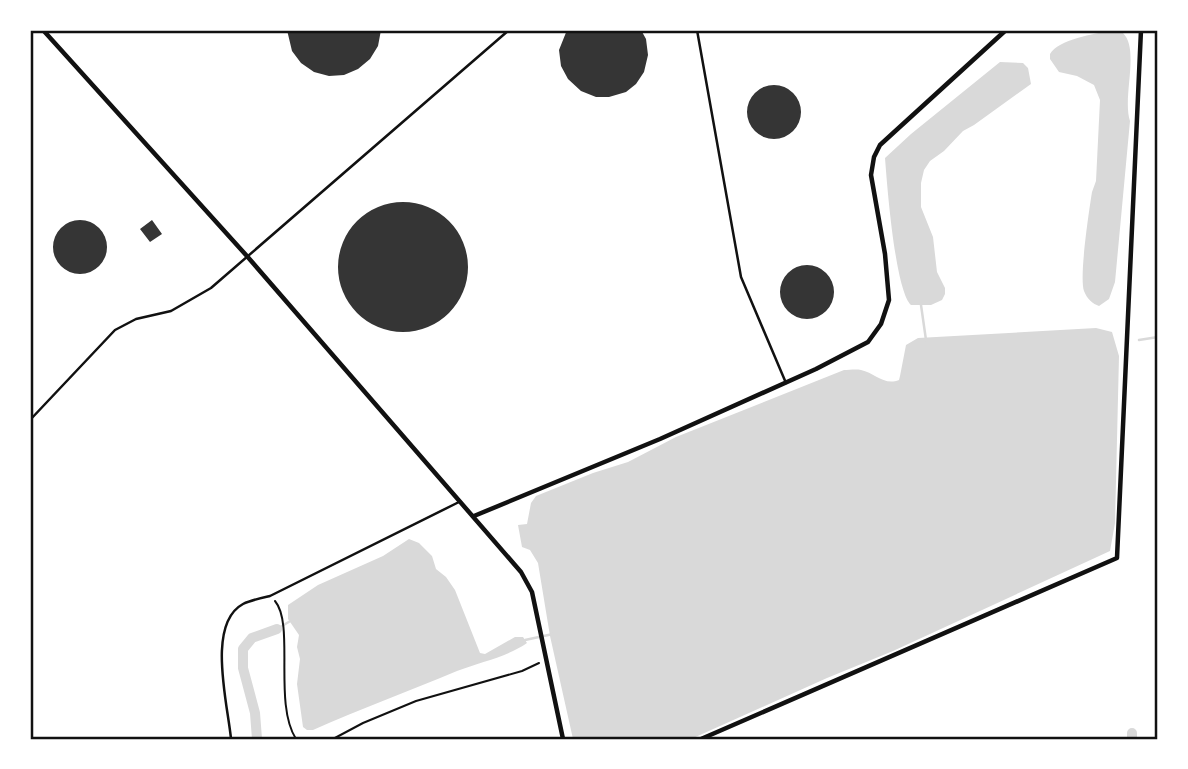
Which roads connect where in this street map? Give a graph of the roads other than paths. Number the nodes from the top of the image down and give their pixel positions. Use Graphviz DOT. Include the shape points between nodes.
graph roads {
  1 [pos="43,30"];
  2 [pos="509,30"];
  3 [pos="697,30"];
  4 [pos="1006,30"];
  5 [pos="1141,30"];
  6 [pos="246,255"];
  7 [pos="786,383"];
  8 [pos="30,420"];
  9 [pos="462,501"];
  10 [pos="474,516"];
  11 [pos="231,739"];
  12 [pos="563,739"];
  13 [pos="701,739"];
  1 -- 6 [label="street"];
  2 -- 6 [label="lane"];
  3 -- 7 [label="lane" via="741,276"];
  4 -- 7 [label="street" via="880,145 874,157 871,175 889,300 881,324 868,342"];
  5 -- 13 [label="street" via="1117,558"];
  6 -- 8 [label="lane" via="211,288 171,311 136,319 115,330"];
  6 -- 9 [label="street"];
  7 -- 10 [label="street"];
  9 -- 10 [label="street"];
  9 -- 11 [label="lane" via="270,596 242,605 227,623 220,655"];
  10 -- 12 [label="street" via="522,572 532,593"];
}
